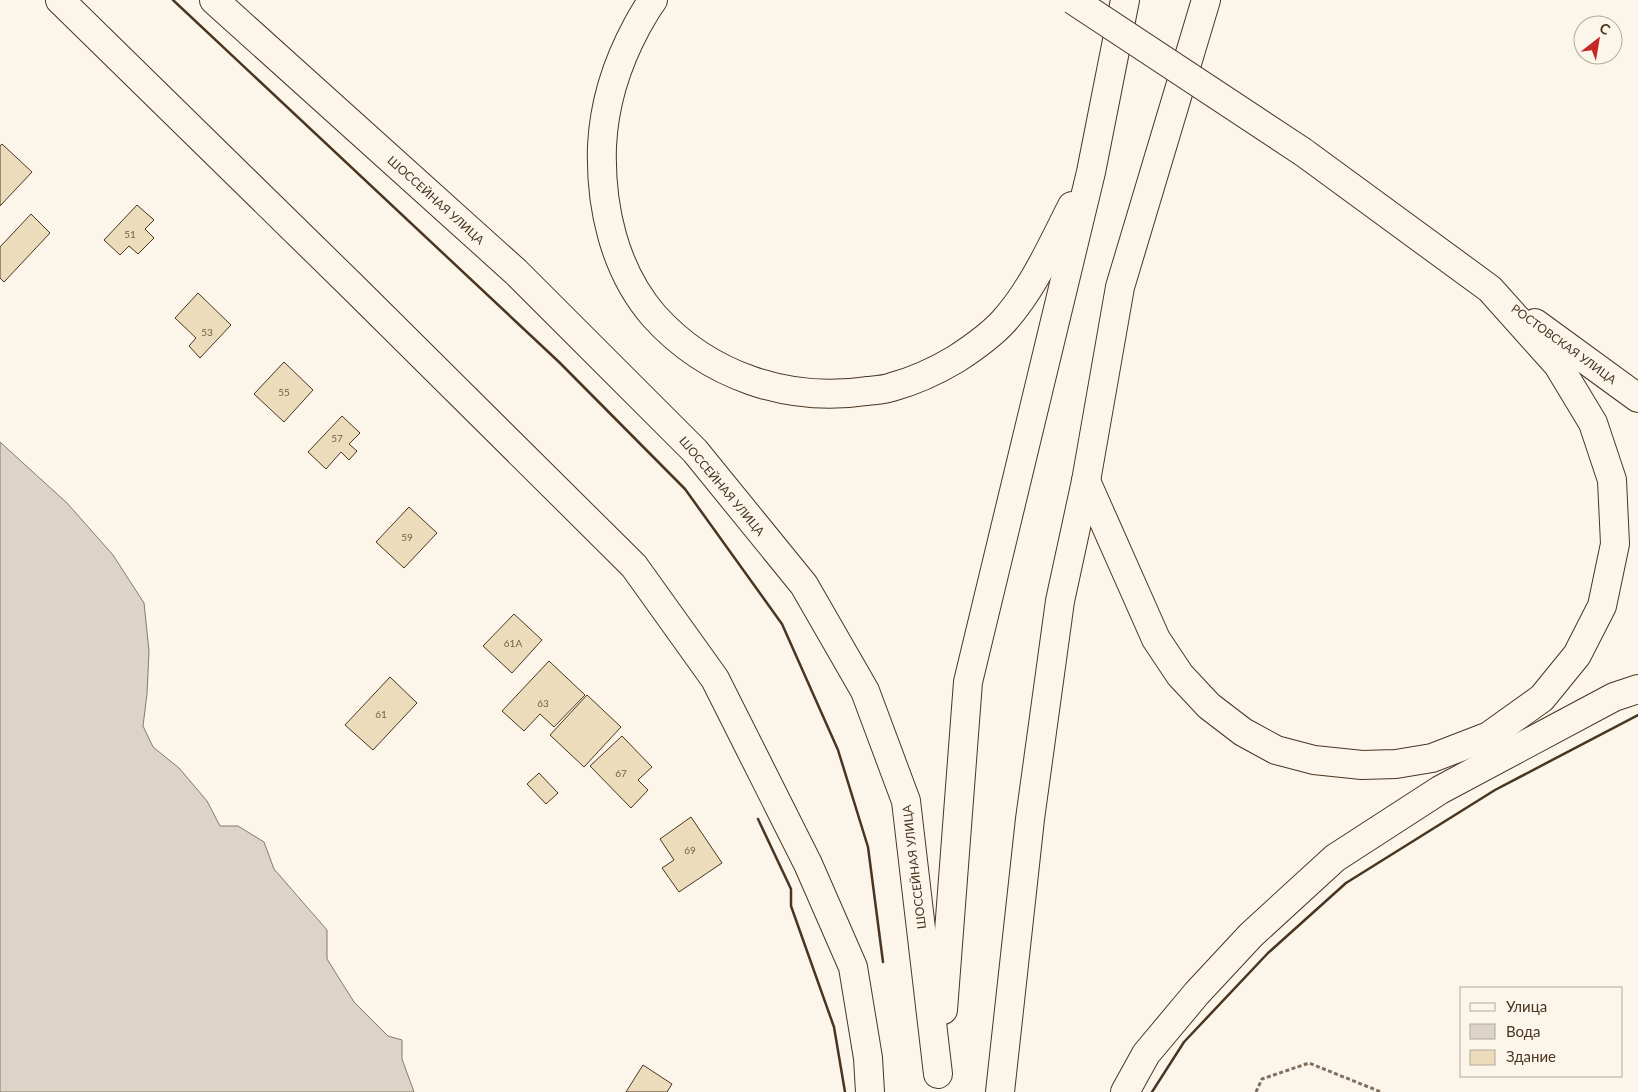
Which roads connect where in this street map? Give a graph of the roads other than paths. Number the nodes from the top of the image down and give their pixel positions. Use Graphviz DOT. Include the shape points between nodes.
graph roads {
  1 [pos="60,0"];
  2 [pos="214,0"];
  3 [pos="653,0"];
  4 [pos="1073,0"];
  5 [pos="1125,0"];
  6 [pos="1206,0"];
  7 [pos="1091,172"];
  8 [pos="1490,290"];
  9 [pos="1638,398"];
  10 [pos="1086,481"];
  11 [pos="1638,689"];
  12 [pos="938,1083"];
  13 [pos="870,1092"];
  14 [pos="1000,1092"];
  15 [pos="1125,1092"];
  1 -- 13 [label="main road" via="634,566 715,679 808,864 853,967 868,1058"];
  2 -- 12 [label="main road, ШОССЕЙНАЯ УЛИЦА" via="516,272 695,451 804,585 865,691 906,801"];
  3 -- 7 [label="main road" via="626,46 610,90 603,126 605,211 615,248 632,284 654,315 680,341 719,366 757,384 801,393 846,394 892,388 938,370 980,344 1004,321 1030,287"];
  4 -- 8 [label="main road, bridge" via="1303,152"];
  5 -- 7 [label="main road"];
  6 -- 10 [label="main road" via="1120,287"];
  7 -- 12 [label="main road" via="968,682"];
  8 -- 9 [label="main road, РОСТОВСКАЯ УЛИЦА"];
  8 -- 10 [label="main road" via="1558,366 1593,424 1612,480 1615,544 1602,606 1577,655 1542,698 1489,736 1432,758 1362,765 1314,760 1276,750 1243,732 1209,706 1180,675 1156,639"];
  10 -- 14 [label="main road" via="1060,601 1030,818"];
  11 -- 15 [label="main road" via="1614,697 1440,790 1335,858 1250,935 1197,993 1146,1054"];
}
